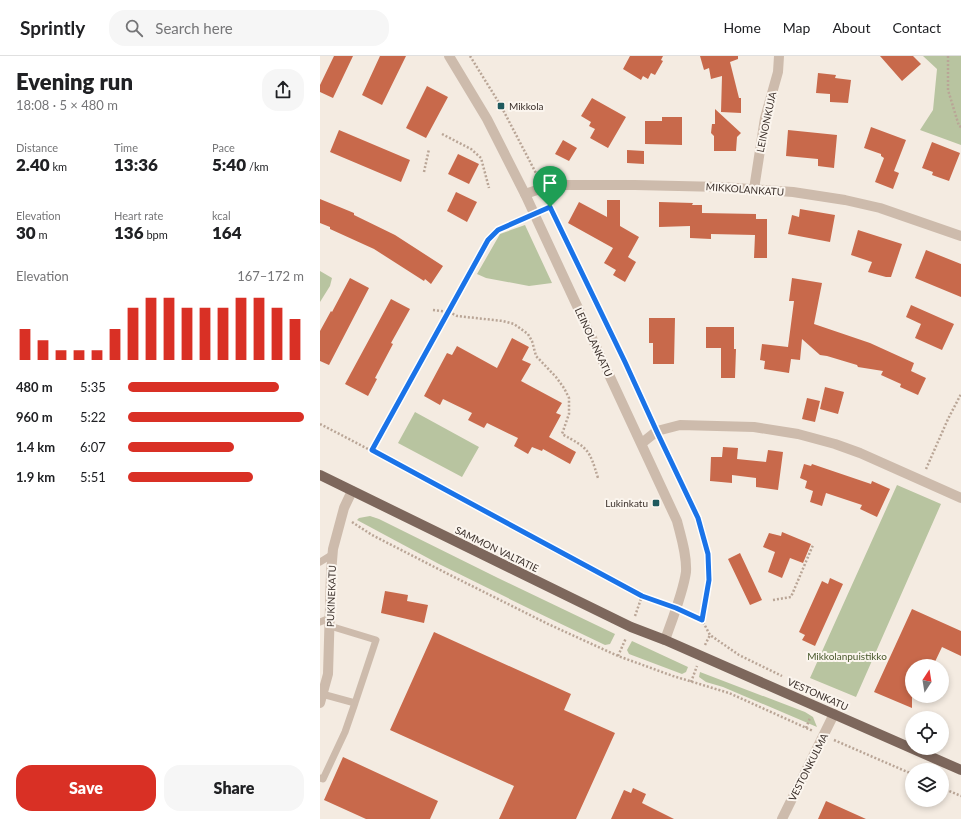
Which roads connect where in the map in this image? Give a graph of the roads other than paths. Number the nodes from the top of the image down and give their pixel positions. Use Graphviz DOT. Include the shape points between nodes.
graph roads {
  1 [pos="449,56"];
  2 [pos="779,56"];
  3 [pos="754,189"];
  4 [pos="525,194"];
  5 [pos="961,236"];
  6 [pos="642,443"];
  7 [pos="320,475"];
  8 [pos="352,491"];
  9 [pos="961,498"];
  10 [pos="333,554"];
  11 [pos="320,562"];
  12 [pos="320,622"];
  13 [pos="330,622"];
  14 [pos="665,640"];
  15 [pos="321,699"];
  16 [pos="355,704"];
  17 [pos="834,714"];
  18 [pos="961,770"];
  19 [pos="320,778"];
  20 [pos="782,819"];
  1 -- 4 [label="street, LEINOLANKATU" via="487,119"];
  2 -- 3 [label="street, LEINONKUJA" via="778,72 765,118"];
  3 -- 4 [label="street, MIKKOLANKATU" via="635,184 561,185"];
  3 -- 5 [label="street, MIKKOLANKATU" via="852,201"];
  4 -- 6 [label="street, LEINOLANKATU"];
  6 -- 9 [label="street" via="657,432 680,425 754,427 798,434 835,444"];
  6 -- 14 [label="street, LEINOLANKATU" via="678,521 685,552 686,572"];
  7 -- 8 [label="main road, SAMMON VALTATIE"];
  8 -- 10 [label="street, PUKINEKATU" via="341,516"];
  8 -- 14 [label="main road, SAMMON VALTATIE" via="630,627"];
  10 -- 11 [label="lane"];
  10 -- 13 [label="street, PUKINEKATU"];
  12 -- 13 [label="lane"];
  13 -- 15 [label="street, PUKINEKATU" via="328,674"];
  13 -- 16 [label="lane" via="376,640"];
  14 -- 17 [label="main road, VESTONKATU"];
  15 -- 16 [label="lane"];
  16 -- 19 [label="lane" via="323,779"];
  17 -- 18 [label="main road, VESTONKATU"];
  17 -- 20 [label="street, VESTONKULMA"];
}
